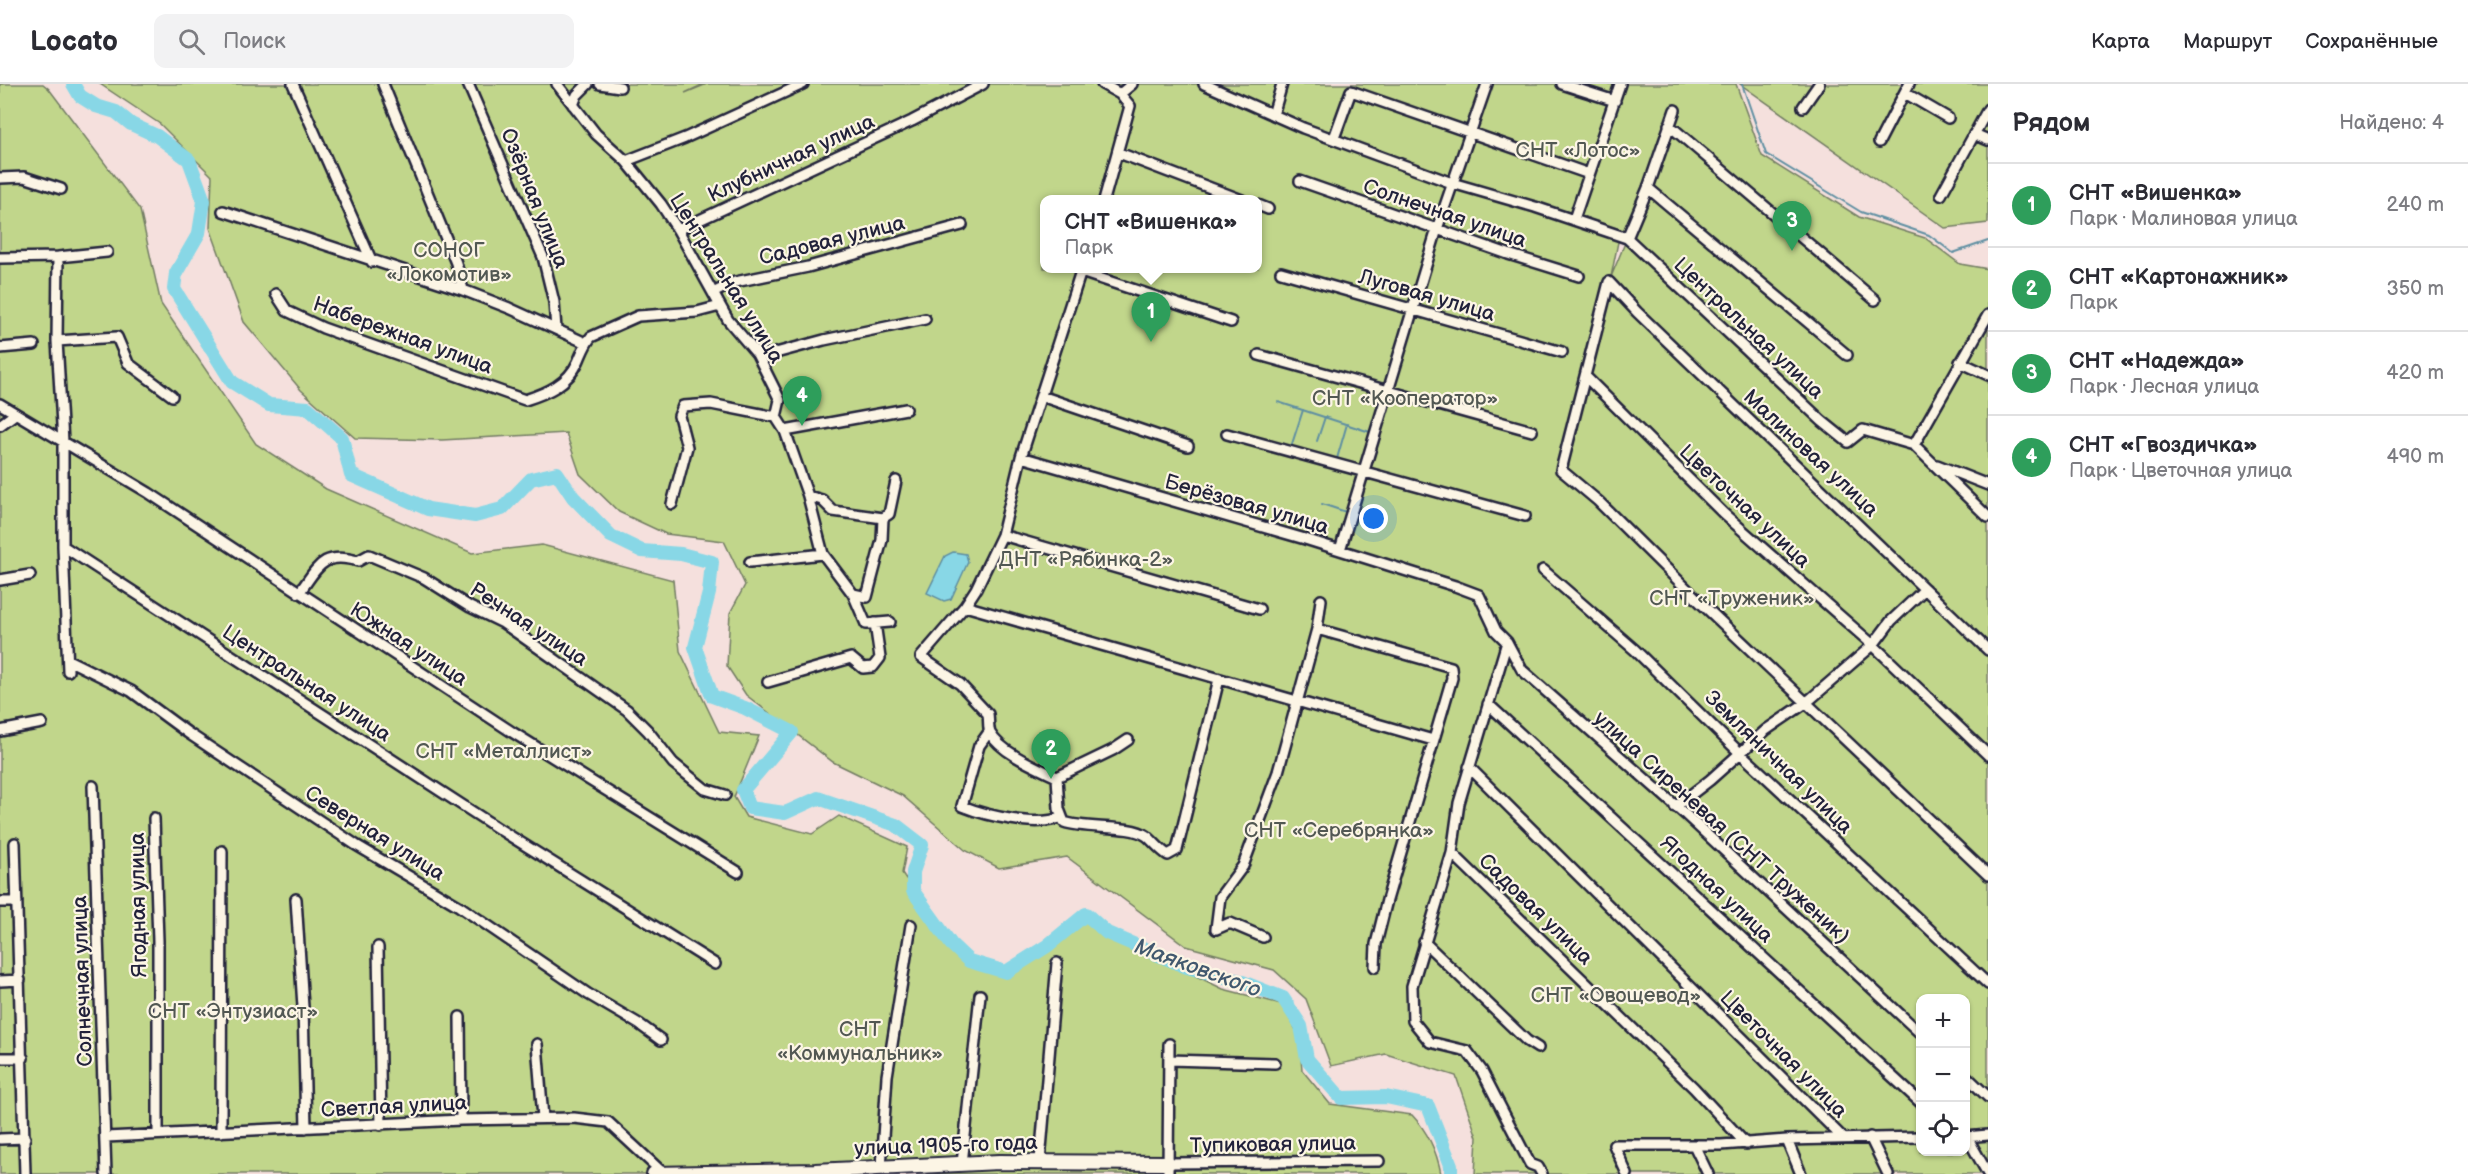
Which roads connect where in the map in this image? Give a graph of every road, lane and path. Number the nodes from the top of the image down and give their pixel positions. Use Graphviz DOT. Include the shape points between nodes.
graph roads {
  1 [pos="293,84"];
  2 [pos="383,84"];
  3 [pos="468,84"];
  4 [pos="557,84"];
  5 [pos="588,84"];
  6 [pos="600,84"];
  7 [pos="803,84"];
  8 [pos="983,84"];
  9 [pos="1102,84"];
  10 [pos="1132,84"];
  11 [pos="1204,84"];
  12 [pos="1282,84"];
  13 [pos="1487,84"];
  14 [pos="1562,84"];
  15 [pos="1620,84"];
  16 [pos="1819,84"];
  17 [pos="620,87"];
  18 [pos="1353,88"];
  19 [pos="1907,88"];
  20 [pos="1115,89"];
  21 [pos="1615,101"];
  22 [pos="573,105"];
  23 [pos="1803,107"];
  24 [pos="1988,109"];
  25 [pos="1675,110"];
  26 [pos="1273,115"];
  27 [pos="1948,118"];
  28 [pos="1669,125"];
  29 [pos="1470,133"];
  30 [pos="1974,134"];
  31 [pos="1334,138"];
  32 [pos="1988,140"];
  33 [pos="1878,141"];
  34 [pos="1119,153"];
  35 [pos="626,161"];
  36 [pos="1589,174"];
  37 [pos="0,178"];
  38 [pos="1300,181"];
  39 [pos="1452,183"];
  40 [pos="1648,188"];
  41 [pos="61,189"];
  42 [pos="1106,195"];
  43 [pos="1229,195"];
  44 [pos="1941,195"];
  45 [pos="1262,207"];
  46 [pos="1268,209"];
  47 [pos="223,212"];
  48 [pos="1574,219"];
  49 [pos="962,225"];
  50 [pos="1437,229"];
  51 [pos="678,230"];
  52 [pos="1627,238"];
  53 [pos="107,252"];
  54 [pos="58,257"];
  55 [pos="0,258"];
  56 [pos="372,262"];
  57 [pos="1281,272"];
  58 [pos="1081,273"];
  59 [pos="1091,273"];
  60 [pos="1579,276"];
  61 [pos="463,290"];
  62 [pos="713,293"];
  63 [pos="276,294"];
  64 [pos="1875,300"];
  65 [pos="720,306"];
  66 [pos="1413,310"];
  67 [pos="1988,315"];
  68 [pos="925,319"];
  69 [pos="1231,322"];
  70 [pos="556,329"];
  71 [pos="57,340"];
  72 [pos="586,343"];
  73 [pos="34,345"];
  74 [pos="0,348"];
  75 [pos="1562,352"];
  76 [pos="757,354"];
  77 [pos="1259,354"];
  78 [pos="1847,355"];
  79 [pos="1960,362"];
  80 [pos="1988,375"];
  81 [pos="1586,377"];
  82 [pos="1389,391"];
  83 [pos="172,396"];
  84 [pos="1041,396"];
  85 [pos="0,404"];
  86 [pos="906,409"];
  87 [pos="15,414"];
  88 [pos="776,417"];
  89 [pos="0,425"];
  90 [pos="785,431"];
  91 [pos="1532,431"];
  92 [pos="1227,434"];
  93 [pos="63,442"];
  94 [pos="1914,445"];
  95 [pos="1188,446"];
  96 [pos="1021,457"];
  97 [pos="1935,465"];
  98 [pos="1364,473"];
  99 [pos="896,481"];
  100 [pos="1988,485"];
  101 [pos="808,496"];
  102 [pos="672,504"];
  103 [pos="1525,516"];
  104 [pos="883,518"];
  105 [pos="1988,518"];
  106 [pos="1002,535"];
  107 [pos="63,546"];
  108 [pos="1340,550"];
  109 [pos="823,554"];
  110 [pos="750,562"];
  111 [pos="1543,570"];
  112 [pos="30,575"];
  113 [pos="0,580"];
  114 [pos="1925,589"];
  115 [pos="299,593"];
  116 [pos="853,594"];
  117 [pos="1321,600"];
  118 [pos="965,606"];
  119 [pos="1259,609"];
  120 [pos="890,622"];
  121 [pos="875,623"];
  122 [pos="1317,628"];
  123 [pos="1507,642"];
  124 [pos="1873,645"];
  125 [pos="1988,650"];
  126 [pos="68,660"];
  127 [pos="68,670"];
  128 [pos="1219,679"];
  129 [pos="768,682"];
  130 [pos="1297,701"];
  131 [pos="1807,702"];
  132 [pos="1488,704"];
  133 [pos="42,723"];
  134 [pos="0,731"];
  135 [pos="989,732"];
  136 [pos="1128,740"];
  137 [pos="1433,740"];
  138 [pos="1739,752"];
  139 [pos="1988,755"];
  140 [pos="1470,767"];
  141 [pos="1058,777"];
  142 [pos="93,786"];
  143 [pos="725,795"];
  144 [pos="1676,807"];
  145 [pos="1062,817"];
  146 [pos="154,818"];
  147 [pos="15,843"];
  148 [pos="222,851"];
  149 [pos="1452,853"];
  150 [pos="738,872"];
  151 [pos="1988,875"];
  152 [pos="296,899"];
  153 [pos="0,902"];
  154 [pos="17,902"];
  155 [pos="911,925"];
  156 [pos="1263,937"];
  157 [pos="1424,942"];
  158 [pos="378,947"];
  159 [pos="1057,963"];
  160 [pos="715,964"];
  161 [pos="1375,967"];
  162 [pos="20,980"];
  163 [pos="0,981"];
  164 [pos="1988,984"];
  165 [pos="980,995"];
  166 [pos="460,1017"];
  167 [pos="1916,1029"];
  168 [pos="661,1040"];
  169 [pos="537,1044"];
  170 [pos="1168,1044"];
  171 [pos="1538,1048"];
  172 [pos="0,1058"];
  173 [pos="23,1058"];
  174 [pos="1169,1060"];
  175 [pos="1275,1063"];
  176 [pos="1970,1081"];
  177 [pos="1988,1097"];
  178 [pos="1916,1098"];
  179 [pos="543,1118"];
  180 [pos="461,1120"];
  181 [pos="381,1125"];
  182 [pos="306,1128"];
  183 [pos="221,1132"];
  184 [pos="158,1134"];
  185 [pos="1988,1135"];
  186 [pos="106,1137"];
  187 [pos="1870,1137"];
  188 [pos="1916,1137"];
  189 [pos="1970,1137"];
  190 [pos="25,1138"];
  191 [pos="1842,1138"];
  192 [pos="0,1139"];
  193 [pos="1787,1140"];
  194 [pos="1746,1144"];
  195 [pos="1970,1144"];
  196 [pos="1694,1145"];
  197 [pos="1040,1161"];
  198 [pos="1379,1161"];
  199 [pos="962,1164"];
  200 [pos="881,1168"];
  201 [pos="1070,1168"];
  202 [pos="1168,1169"];
  203 [pos="663,1173"];
  204 [pos="791,1173"];
  205 [pos="25,1174"];
  206 [pos="106,1174"];
  207 [pos="654,1174"];
  208 [pos="1542,1174"];
  209 [pos="1627,1174"];
  210 [pos="1708,1174"];
  211 [pos="1801,1174"];
  212 [pos="1888,1174"];
  213 [pos="1988,1174"];
  1 -- 56 [label="street"];
  2 -- 61 [label="street" via="452,253"];
  3 -- 70 [label="street, Озёрная улица" via="543,256"];
  4 -- 22 [label="street, Центральная улица"];
  5 -- 22 [label="street"];
  6 -- 17 [label="street"];
  7 -- 35 [label="street"];
  8 -- 51 [label="street, Клубничная улица"];
  9 -- 20 [label="street"];
  10 -- 20 [label="street"];
  11 -- 26 [label="street"];
  12 -- 26 [label="street"];
  13 -- 29 [label="street"];
  14 -- 21 [label="street"];
  15 -- 21 [label="street"];
  16 -- 23 [label="street"];
  18 -- 29 [label="street"];
  18 -- 31 [label="street"];
  19 -- 27 [label="street"];
  19 -- 33 [label="street"];
  20 -- 34 [label="street" via="1130,106"];
  21 -- 36 [label="street"];
  22 -- 35 [label="street, Центральная улица" via="596,134"];
  24 -- 30 [label="street"];
  25 -- 28 [label="street"];
  26 -- 31 [label="street"];
  28 -- 40 [label="street"];
  28 -- 64 [label="street"];
  29 -- 36 [label="street"];
  29 -- 39 [label="street"];
  30 -- 32 [label="street"];
  30 -- 44 [label="street"];
  31 -- 39 [label="street"];
  34 -- 42 [label="street"];
  34 -- 43 [label="street"];
  35 -- 51 [label="street, Центральная улица"];
  36 -- 48 [label="street"];
  37 -- 41 [label="street" via="24,177"];
  38 -- 50 [label="street, Солнечная улица"];
  39 -- 48 [label="street"];
  39 -- 50 [label="street"];
  40 -- 52 [label="street"];
  40 -- 78 [label="street"];
  45 -- 46 [label="street"];
  47 -- 56 [label="street"];
  48 -- 52 [label="street"];
  49 -- 62 [label="street, Садовая улица" via="808,267 735,282"];
  50 -- 60 [label="street, Солнечная улица"];
  50 -- 66 [label="street"];
  51 -- 62 [label="street, Центральная улица"];
  52 -- 94 [label="street, Центральная улица" via="1848,441 1863,430"];
  53 -- 54 [label="street"];
  54 -- 55 [label="street"];
  54 -- 71 [label="street"];
  56 -- 61 [label="street"];
  57 -- 66 [label="street, Луговая улица"];
  58 -- 84 [label="street"];
  59 -- 69 [label="street"];
  61 -- 70 [label="street"];
  62 -- 65 [label="street, Центральная улица"];
  63 -- 72 [label="street, Набережная улица" via="287,311 323,328 525,400 544,394 569,378"];
  65 -- 72 [label="street" via="697,312 638,316 591,337"];
  65 -- 76 [label="street, Центральная улица"];
  66 -- 75 [label="street, Луговая улица"];
  66 -- 82 [label="street"];
  67 -- 79 [label="street"];
  68 -- 76 [label="street" via="772,354"];
  70 -- 72 [label="street"];
  71 -- 83 [label="street" via="117,337 128,363"];
  71 -- 93 [label="street"];
  73 -- 74 [label="street"];
  76 -- 88 [label="street, Центральная улица" via="780,400"];
  77 -- 82 [label="street"];
  79 -- 80 [label="street"];
  79 -- 94 [label="street"];
  81 -- 114 [label="street, Малиновая улица" via="1610,282"];
  81 -- 124 [label="street, Цветочная улица" via="1724,514"];
  81 -- 131 [label="street" via="1561,470"];
  82 -- 91 [label="street"];
  82 -- 98 [label="street"];
  84 -- 95 [label="street"];
  84 -- 96 [label="street"];
  85 -- 87 [label="street"];
  86 -- 90 [label="street"];
  87 -- 89 [label="street"];
  87 -- 93 [label="street"];
  88 -- 90 [label="street, Центральная улица"];
  88 -- 102 [label="street" via="711,404 683,406 680,416 687,447"];
  90 -- 101 [label="street, Центральная улица"];
  92 -- 98 [label="street"];
  93 -- 107 [label="street"];
  93 -- 115 [label="street, Южная улица" via="149,493"];
  94 -- 97 [label="street"];
  96 -- 106 [label="street"];
  96 -- 108 [label="street, Берёзовая улица"];
  97 -- 100 [label="street"];
  97 -- 105 [label="street"];
  98 -- 103 [label="street"];
  98 -- 108 [label="street"];
  99 -- 104 [label="street" via="889,514"];
  101 -- 104 [label="street" via="822,500 832,511"];
  101 -- 109 [label="street, Центральная улица"];
  104 -- 116 [label="street" via="882,540 867,597"];
  106 -- 118 [label="street"];
  106 -- 119 [label="street"];
  107 -- 126 [label="street"];
  107 -- 160 [label="street, Центральная улица"];
  108 -- 123 [label="street, Берёзовая улица" via="1479,595 1496,630"];
  109 -- 110 [label="street"];
  109 -- 116 [label="street, Центральная улица"];
  111 -- 138 [label="street, Земляничная улица" via="1635,650"];
  112 -- 113 [label="street"];
  114 -- 124 [label="street" via="1891,621"];
  114 -- 125 [label="street, Малиновая улица"];
  115 -- 143 [label="street, Речная улица" via="318,567 328,559 342,557 358,561 369,555 424,578 503,623 627,710 673,763 705,789"];
  115 -- 150 [label="street, Южная улица" via="512,732"];
  116 -- 121 [label="street, Центральная улица" via="866,624"];
  117 -- 122 [label="street"];
  118 -- 128 [label="street"];
  118 -- 135 [label="street" via="921,657 960,684 988,714"];
  120 -- 121 [label="street"];
  121 -- 129 [label="street" via="880,658 873,668 863,668 852,658"];
  122 -- 130 [label="street"];
  122 -- 137 [label="street" via="1451,667 1452,678"];
  123 -- 132 [label="street"];
  123 -- 144 [label="street, улица Сиреневая (СНТ Труженик)" via="1522,670"];
  124 -- 131 [label="street"];
  124 -- 139 [label="street, Цветочная улица"];
  126 -- 127 [label="street"];
  126 -- 168 [label="street, Северная улица" via="131,692 356,845 459,906"];
  128 -- 130 [label="street"];
  128 -- 145 [label="street" via="1177,850 1168,855 1145,835 1078,828"];
  130 -- 137 [label="street"];
  130 -- 156 [label="street" via="1278,772 1243,866 1220,897 1216,929 1230,923"];
  131 -- 138 [label="street"];
  131 -- 151 [label="street"];
  132 -- 140 [label="street"];
  132 -- 178 [label="street, Ягодная улица"];
  133 -- 134 [label="street"];
  135 -- 141 [label="street" via="1023,761"];
  135 -- 145 [label="street" via="979,746 962,807 1031,822"];
  136 -- 141 [label="street"];
  137 -- 161 [label="street" via="1384,911"];
  138 -- 144 [label="street"];
  138 -- 164 [label="street, Земляничная улица"];
  140 -- 149 [label="street" via="1459,803"];
  140 -- 191 [label="street, Цветочная улица"];
  141 -- 145 [label="street"];
  142 -- 186 [label="street, Солнечная улица"];
  144 -- 167 [label="street, улица Сиреневая (СНТ Труженик)"];
  146 -- 184 [label="street, Ягодная улица"];
  147 -- 154 [label="street"];
  148 -- 183 [label="street"];
  149 -- 157 [label="street"];
  149 -- 194 [label="street, Садовая улица" via="1694,1088"];
  152 -- 182 [label="street"];
  153 -- 154 [label="street"];
  154 -- 162 [label="street"];
  155 -- 200 [label="street" via="887,1076"];
  157 -- 171 [label="street"];
  157 -- 208 [label="street" via="1412,986 1413,1021 1430,1042 1467,1052 1482,1071 1530,1164"];
  158 -- 181 [label="street"];
  159 -- 197 [label="street"];
  162 -- 163 [label="street"];
  162 -- 173 [label="street"];
  165 -- 199 [label="street"];
  166 -- 180 [label="street"];
  169 -- 179 [label="street"];
  170 -- 174 [label="street"];
  172 -- 173 [label="street"];
  173 -- 190 [label="street"];
  174 -- 175 [label="street"];
  174 -- 202 [label="street"];
  176 -- 177 [label="street"];
  179 -- 180 [label="street, Светлая улица"];
  179 -- 203 [label="street, Светлая улица" via="608,1122"];
  180 -- 181 [label="street, Светлая улица"];
  181 -- 182 [label="street, Светлая улица"];
  182 -- 183 [label="street, Светлая улица"];
  183 -- 184 [label="street, Светлая улица"];
  184 -- 186 [label="street, Светлая улица"];
  185 -- 189 [label="street"];
  186 -- 206 [label="street, Солнечная улица"];
  187 -- 188 [label="street"];
  187 -- 191 [label="street"];
  187 -- 212 [label="street"];
  190 -- 192 [label="street"];
  190 -- 205 [label="street"];
  191 -- 193 [label="street"];
  193 -- 194 [label="street"];
  193 -- 211 [label="street"];
  194 -- 196 [label="street"];
  195 -- 213 [label="street"];
  196 -- 209 [label="street" via="1614,1145"];
  196 -- 210 [label="street"];
  197 -- 199 [label="street, улица 1905-го года"];
  197 -- 201 [label="street, улица 1905-го года"];
  198 -- 202 [label="street, Тупиковая улица"];
  199 -- 200 [label="street, улица 1905-го года"];
  200 -- 204 [label="street, улица 1905-го года"];
  201 -- 202 [label="street, улица 1905-го года"];
  203 -- 204 [label="street, улица 1905-го года"];
  203 -- 207 [label="street, улица 1905-го года"];
}
